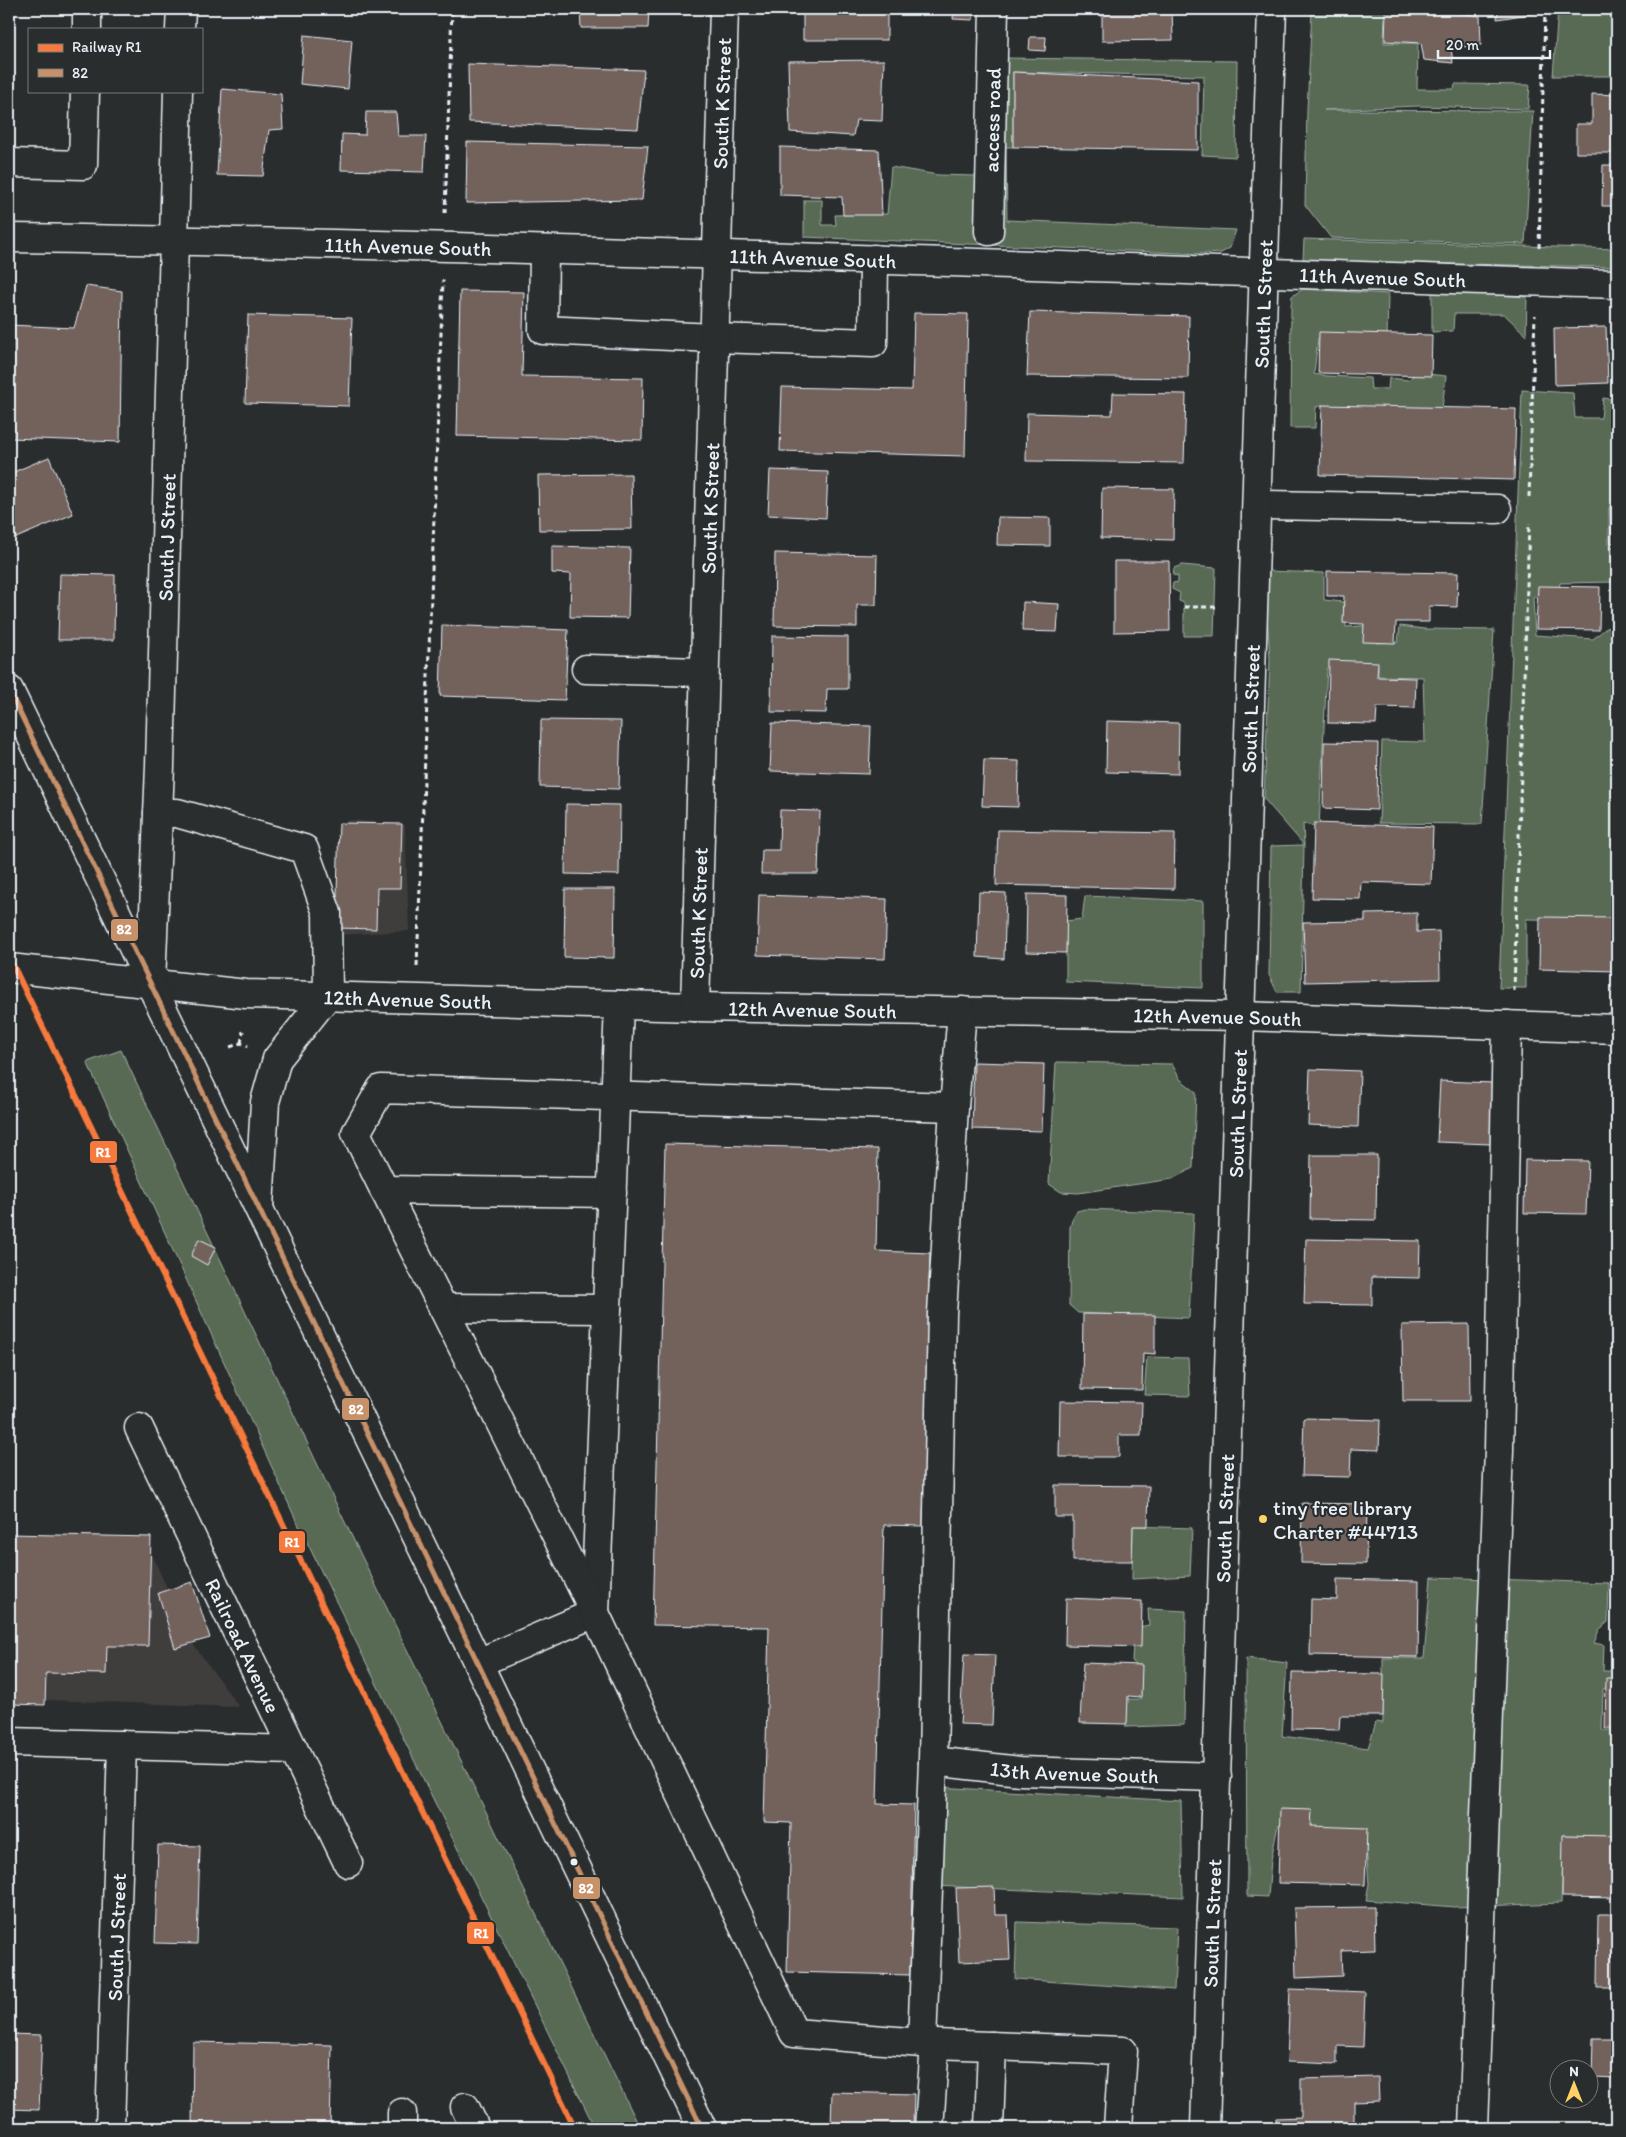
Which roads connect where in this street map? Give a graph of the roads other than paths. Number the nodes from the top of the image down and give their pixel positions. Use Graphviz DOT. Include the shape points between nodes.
graph roads {
  1 [pos="87,9"];
  2 [pos="181,9"];
  3 [pos="724,9"];
  4 [pos="994,9"];
  5 [pos="1272,9"];
  6 [pos="87,28"];
  7 [pos="180,28"];
  8 [pos="85,92"];
  9 [pos="178,92"];
  10 [pos="9,163"];
  11 [pos="989,231"];
  12 [pos="9,238"];
  13 [pos="175,240"];
  14 [pos="544,251"];
  15 [pos="717,256"];
  16 [pos="874,259"];
  17 [pos="1264,273"];
  18 [pos="1617,284"];
  19 [pos="714,338"];
  20 [pos="1257,505"];
  21 [pos="1497,509"];
  22 [pos="586,669"];
  23 [pos="704,672"];
  24 [pos="9,690"];
  25 [pos="158,813"];
  26 [pos="9,968"];
  27 [pos="151,983"];
  28 [pos="328,995"];
  29 [pos="619,1005"];
  30 [pos="695,1007"];
  31 [pos="962,1012"];
  32 [pos="1242,1016"];
  33 [pos="1507,1025"];
  34 [pos="1617,1029"];
  35 [pos="616,1096"];
  36 [pos="954,1107"];
  37 [pos="384,1190"];
  38 [pos="612,1193"];
  39 [pos="259,1207"];
  40 [pos="443,1308"];
  41 [pos="608,1309"];
  42 [pos="139,1428"];
  43 [pos="595,1613"];
  44 [pos="478,1663"];
  45 [pos="9,1742"];
  46 [pos="122,1745"];
  47 [pos="294,1750"];
  48 [pos="933,1761"];
  49 [pos="1217,1776"];
  50 [pos="348,1863"];
  51 [pos="929,2044"];
  52 [pos="992,2046"];
  53 [pos="110,2128"];
  54 [pos="702,2128"];
  55 [pos="929,2128"];
  56 [pos="990,2128"];
  57 [pos="1118,2128"];
  58 [pos="1205,2128"];
  59 [pos="1473,2128"];
  1 -- 6 [label="street"];
  2 -- 7 [label="street"];
  3 -- 15 [label="street, South K Street"];
  4 -- 11 [label="street, access road"];
  5 -- 17 [label="street, South L Street"];
  8 -- 10 [label="street" via="83,165"];
  9 -- 13 [label="street, South J Street"];
  12 -- 13 [label="street, 11th Avenue South"];
  13 -- 14 [label="street, 11th Avenue South"];
  13 -- 25 [label="street, South J Street"];
  14 -- 15 [label="street, 11th Avenue South"];
  14 -- 19 [label="street" via="543,330"];
  15 -- 16 [label="street, 11th Avenue South"];
  15 -- 19 [label="street, South K Street"];
  16 -- 17 [label="street, 11th Avenue South"];
  16 -- 19 [label="street" via="873,343"];
  17 -- 18 [label="street, 11th Avenue South"];
  17 -- 20 [label="street, South L Street"];
  19 -- 23 [label="street, South K Street"];
  20 -- 21 [label="street"];
  20 -- 32 [label="street, South L Street"];
  22 -- 23 [label="street"];
  23 -- 30 [label="street, South K Street"];
  24 -- 27 [label="street"];
  25 -- 27 [label="street, South J Street"];
  25 -- 28 [label="street" via="176,814 304,849 326,913"];
  26 -- 27 [label="street, 12th Avenue South"];
  27 -- 28 [label="street, 12th Avenue South" via="246,994"];
  27 -- 39 [label="street"];
  28 -- 29 [label="street, 12th Avenue South"];
  28 -- 39 [label="street" via="277,1059 265,1102"];
  29 -- 30 [label="street, 12th Avenue South"];
  29 -- 35 [label="street"];
  30 -- 31 [label="street, 12th Avenue South"];
  31 -- 32 [label="street, 12th Avenue South"];
  31 -- 36 [label="street"];
  32 -- 33 [label="street, 12th Avenue South"];
  32 -- 49 [label="street, South L Street"];
  33 -- 34 [label="street, 12th Avenue South"];
  33 -- 59 [label="street" via="1499,1450"];
  35 -- 36 [label="street"];
  35 -- 37 [label="street" via="381,1089 356,1134"];
  35 -- 38 [label="street"];
  36 -- 48 [label="street" via="942,1314"];
  37 -- 38 [label="street"];
  37 -- 40 [label="street"];
  38 -- 41 [label="street"];
  39 -- 44 [label="street"];
  40 -- 41 [label="street"];
  40 -- 43 [label="street"];
  41 -- 43 [label="street"];
  42 -- 47 [label="street, Railroad Avenue"];
  43 -- 44 [label="street"];
  43 -- 51 [label="street" via="794,2033"];
  44 -- 54 [label="street"];
  45 -- 46 [label="street"];
  46 -- 47 [label="street"];
  46 -- 53 [label="street, South J Street"];
  47 -- 50 [label="street, Railroad Avenue"];
  48 -- 49 [label="street, 13th Avenue South" via="1020,1771"];
  48 -- 51 [label="street"];
  49 -- 58 [label="street, South L Street"];
  51 -- 52 [label="street"];
  51 -- 55 [label="street"];
  52 -- 56 [label="street"];
  52 -- 57 [label="street" via="1123,2051"];
}
